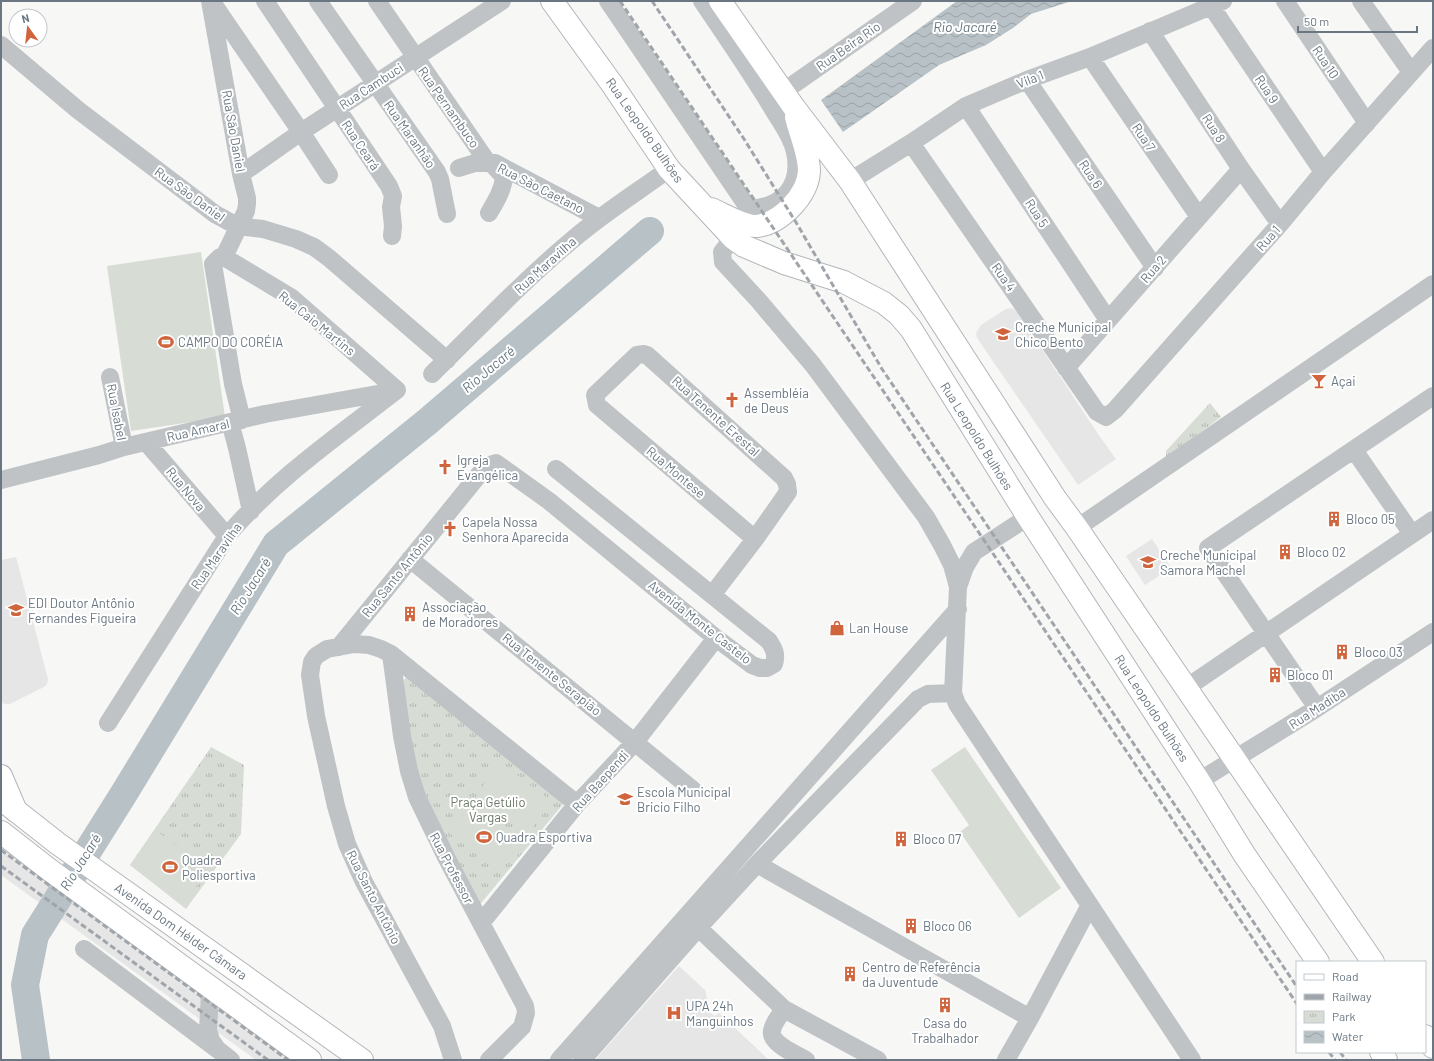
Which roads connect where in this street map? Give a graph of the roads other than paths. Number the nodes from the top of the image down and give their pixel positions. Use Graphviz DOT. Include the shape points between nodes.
graph roads {
  1 [pos="210,1"];
  2 [pos="265,1"];
  3 [pos="318,1"];
  4 [pos="377,1"];
  5 [pos="502,1"];
  6 [pos="552,1"];
  7 [pos="608,1"];
  8 [pos="702,1"];
  9 [pos="720,1"];
  10 [pos="913,1"];
  11 [pos="1285,1"];
  12 [pos="1361,1"];
  13 [pos="1217,3"];
  14 [pos="1150,31"];
  15 [pos="1,45"];
  16 [pos="1433,48"];
  17 [pos="1090,57"];
  18 [pos="415,58"];
  19 [pos="1411,72"];
  20 [pos="1026,80"];
  21 [pos="375,83"];
  22 [pos="788,99"];
  23 [pos="966,106"];
  24 [pos="337,108"];
  25 [pos="1368,123"];
  26 [pos="301,132"];
  27 [pos="911,143"];
  28 [pos="491,163"];
  29 [pos="459,168"];
  30 [pos="669,169"];
  31 [pos="1240,169"];
  32 [pos="1324,172"];
  33 [pos="241,174"];
  34 [pos="329,175"];
  35 [pos="850,181"];
  36 [pos="704,206"];
  37 [pos="489,213"];
  38 [pos="447,214"];
  39 [pos="1199,217"];
  40 [pos="599,218"];
  41 [pos="1280,224"];
  42 [pos="237,226"];
  43 [pos="392,236"];
  44 [pos="733,238"];
  45 [pos="218,260"];
  46 [pos="1154,268"];
  47 [pos="1433,284"];
  48 [pos="1108,320"];
  49 [pos="447,360"];
  50 [pos="1066,368"];
  51 [pos="432,374"];
  52 [pos="110,377"];
  53 [pos="397,390"];
  54 [pos="1433,396"];
  55 [pos="597,405"];
  56 [pos="1097,412"];
  57 [pos="236,421"];
  58 [pos="146,442"];
  59 [pos="124,447"];
  60 [pos="1354,450"];
  61 [pos="486,466"];
  62 [pos="556,469"];
  63 [pos="1,480"];
  64 [pos="251,511"];
  65 [pos="1028,517"];
  66 [pos="1433,520"];
  67 [pos="1077,528"];
  68 [pos="1412,534"];
  69 [pos="226,536"];
  70 [pos="755,540"];
  71 [pos="410,559"];
  72 [pos="958,587"];
  73 [pos="712,595"];
  74 [pos="958,609"];
  75 [pos="1433,632"];
  76 [pos="1267,633"];
  77 [pos="716,638"];
  78 [pos="339,647"];
  79 [pos="391,654"];
  80 [pos="1186,688"];
  81 [pos="953,692"];
  82 [pos="1317,708"];
  83 [pos="108,723"];
  84 [pos="635,742"];
  85 [pos="1234,760"];
  86 [pos="1,776"];
  87 [pos="1200,781"];
  88 [pos="693,790"];
  89 [pos="577,804"];
  90 [pos="8,805"];
  91 [pos="1,832"];
  92 [pos="757,864"];
  93 [pos="1090,906"];
  94 [pos="692,922"];
  95 [pos="481,923"];
  96 [pos="84,949"];
  97 [pos="1317,961"];
  98 [pos="1372,961"];
  99 [pos="206,984"];
  100 [pos="784,1008"];
  101 [pos="1030,1018"];
  102 [pos="1426,1037"];
  103 [pos="1433,1047"];
  104 [pos="224,1054"];
  105 [pos="310,1060"];
  106 [pos="362,1060"];
  107 [pos="453,1060"];
  108 [pos="489,1060"];
  109 [pos="560,1060"];
  110 [pos="582,1060"];
  111 [pos="806,1060"];
  112 [pos="878,1060"];
  113 [pos="1006,1060"];
  114 [pos="1192,1060"];
  1 -- 26 [label="street"];
  1 -- 33 [label="street, Rua Sāo Daniel"];
  2 -- 24 [label="street, Rua Ceará"];
  3 -- 21 [label="street, Rua Maranhão"];
  4 -- 18 [label="street, Rua Pernambuco"];
  5 -- 18 [label="street, Rua Cambuci"];
  6 -- 30 [label="main road, Rua Leopoldo Bulhões"];
  7 -- 8 [label="street" via="749,209 759,208 782,199 790,190 797,165 793,143 763,92"];
  9 -- 22 [label="main road"];
  10 -- 22 [label="street, Rua Beira Rio"];
  11 -- 25 [label="street, Rua 10"];
  12 -- 19 [label="street"];
  13 -- 14 [label="street, Vila 1"];
  13 -- 32 [label="street, Rua 9"];
  14 -- 17 [label="street, Vila 1"];
  14 -- 31 [label="street, Rua 8"];
  15 -- 42 [label="street, Rua São Daniel" via="78,110 202,205"];
  16 -- 19 [label="street, Rua 1"];
  17 -- 20 [label="street, Vila 1"];
  17 -- 39 [label="street, Rua 7"];
  18 -- 21 [label="street, Rua Cambuci"];
  18 -- 28 [label="street, Rua Pernambuco" via="486,160"];
  19 -- 25 [label="street, Rua 1"];
  20 -- 23 [label="street, Vila 1"];
  20 -- 46 [label="street, Rua 6"];
  21 -- 24 [label="street, Rua Cambuci"];
  21 -- 38 [label="street, Rua Maranhão" via="437,172"];
  22 -- 35 [label="main road"];
  22 -- 36 [label="main road" via="808,159 809,172 805,189 797,200 774,220 757,226"];
  23 -- 27 [label="street, Vila 1"];
  23 -- 48 [label="street, Rua 5"];
  24 -- 26 [label="street, Rua Cambuci"];
  24 -- 43 [label="street, Rua Ceará" via="389,186 393,196"];
  25 -- 32 [label="street, Rua 1"];
  26 -- 33 [label="street, Rua Cambuci"];
  26 -- 34 [label="street"];
  27 -- 35 [label="street, Vila 1"];
  27 -- 50 [label="street, Rua 4"];
  28 -- 29 [label="street, Rua São Caetano" via="475,163"];
  28 -- 37 [label="street, Rua Pernambuco" via="504,177 498,198"];
  28 -- 40 [label="street, Rua São Caetano"];
  30 -- 36 [label="main road, Rua Leopoldo Bulhões"];
  30 -- 40 [label="street, Rua Maravilha"];
  31 -- 39 [label="street, Rua 2"];
  31 -- 41 [label="street, Rua 8"];
  32 -- 41 [label="street, Rua 1"];
  33 -- 42 [label="street, Rua Sāo Daniel" via="247,204"];
  35 -- 67 [label="main road"];
  36 -- 44 [label="main road, Rua Leopoldo Bulhões"];
  39 -- 46 [label="street, Rua 2"];
  40 -- 49 [label="street, Rua Maravilha" via="520,287"];
  41 -- 56 [label="street, Rua 1" via="1115,410 1106,417"];
  42 -- 45 [label="street, Rua Sāo Daniel"];
  42 -- 49 [label="street, Rua São Daniel" via="263,229 314,247"];
  44 -- 65 [label="main road, Rua Leopoldo Bulhões" via="744,246 784,263 844,282 884,303 900,315"];
  44 -- 72 [label="street" via="722,252 723,262 813,366 926,517 952,565"];
  45 -- 53 [label="street, Rua Caio Martins" via="292,298"];
  45 -- 57 [label="street"];
  46 -- 48 [label="street, Rua 2"];
  47 -- 67 [label="street"];
  48 -- 50 [label="street, Rua 2"];
  49 -- 51 [label="street, Rua Maravilha"];
  50 -- 56 [label="street, Rua 4"];
  52 -- 59 [label="street, Rua Isabel"];
  53 -- 57 [label="street, Rua Amaral"];
  53 -- 64 [label="street, Rua Maravilha" via="290,473"];
  54 -- 60 [label="street"];
  55 -- 70 [label="street, Rua Montese"];
  55 -- 70 [label="street, Rua Tenente Erestal" via="595,395 637,355 647,355 788,484 788,492"];
  57 -- 58 [label="street, Rua Amaral"];
  57 -- 64 [label="street" via="238,448"];
  58 -- 59 [label="street, Rua Amaral"];
  58 -- 69 [label="street, Rua Nova"];
  59 -- 63 [label="street, Rua Amaral"];
  60 -- 68 [label="street"];
  60 -- 76 [label="street" via="1208,548"];
  61 -- 71 [label="street, Rua Santo Antônio"];
  61 -- 77 [label="street, Avenida Monte Castelo" via="496,463 549,501"];
  62 -- 73 [label="street, Avenida Monte Castelo"];
  64 -- 69 [label="street, Rua Maravilha"];
  65 -- 72 [label="street" via="974,552"];
  65 -- 87 [label="main road, Rua Leopoldo Bulhões"];
  66 -- 68 [label="street"];
  67 -- 80 [label="main road"];
  68 -- 76 [label="street"];
  69 -- 83 [label="street, Rua Maravilha"];
  70 -- 73 [label="street"];
  71 -- 78 [label="street, Rua Santo Antônio"];
  71 -- 84 [label="street, Rua Tenente Serapião"];
  72 -- 74 [label="street"];
  73 -- 77 [label="street, Avenida Monte Castelo" via="768,640 774,649 774,664 767,668 752,665"];
  74 -- 81 [label="street"];
  74 -- 94 [label="street"];
  75 -- 82 [label="street, Rua Madiba"];
  76 -- 80 [label="street"];
  76 -- 82 [label="street"];
  77 -- 84 [label="street, Rua Baependi"];
  78 -- 79 [label="street, Rua Santo Antônio" via="369,645"];
  78 -- 107 [label="street, Rua Santo Antônio" via="327,649 316,656 312,662 310,675 322,748 336,806 347,844 364,882 442,1026"];
  79 -- 89 [label="street"];
  79 -- 95 [label="street, Rua Professor" via="402,736 417,797 433,833"];
  80 -- 85 [label="main road"];
  81 -- 92 [label="street" via="928,694 918,699"];
  81 -- 93 [label="street" via="963,714"];
  82 -- 85 [label="street, Rua Madiba"];
  84 -- 88 [label="street, Rua Tenente Serapião"];
  84 -- 89 [label="street, Rua Baependi"];
  85 -- 87 [label="street, Rua Madiba"];
  85 -- 98 [label="main road"];
  86 -- 90 [label="main road"];
  87 -- 97 [label="main road, Rua Leopoldo Bulhões" via="1244,854"];
  89 -- 95 [label="street, Rua Baependi"];
  90 -- 106 [label="main road, Avenida Dom Hélder Câmara"];
  91 -- 99 [label="main road, Avenida Dom Hélder Câmara"];
  92 -- 94 [label="street"];
  92 -- 101 [label="street"];
  93 -- 101 [label="street"];
  93 -- 114 [label="street"];
  94 -- 100 [label="street"];
  94 -- 109 [label="street"];
  94 -- 110 [label="street"];
  95 -- 108 [label="street, Rua Professor" via="525,1006 526,1013 522,1027"];
  96 -- 104 [label="street"];
  99 -- 104 [label="street" via="210,994 208,1030 211,1040"];
  99 -- 105 [label="main road, Avenida Dom Hélder Câmara"];
  100 -- 111 [label="street" via="772,1036 777,1044"];
  100 -- 112 [label="street"];
  101 -- 113 [label="street"];
  102 -- 103 [label="main road"];
}
